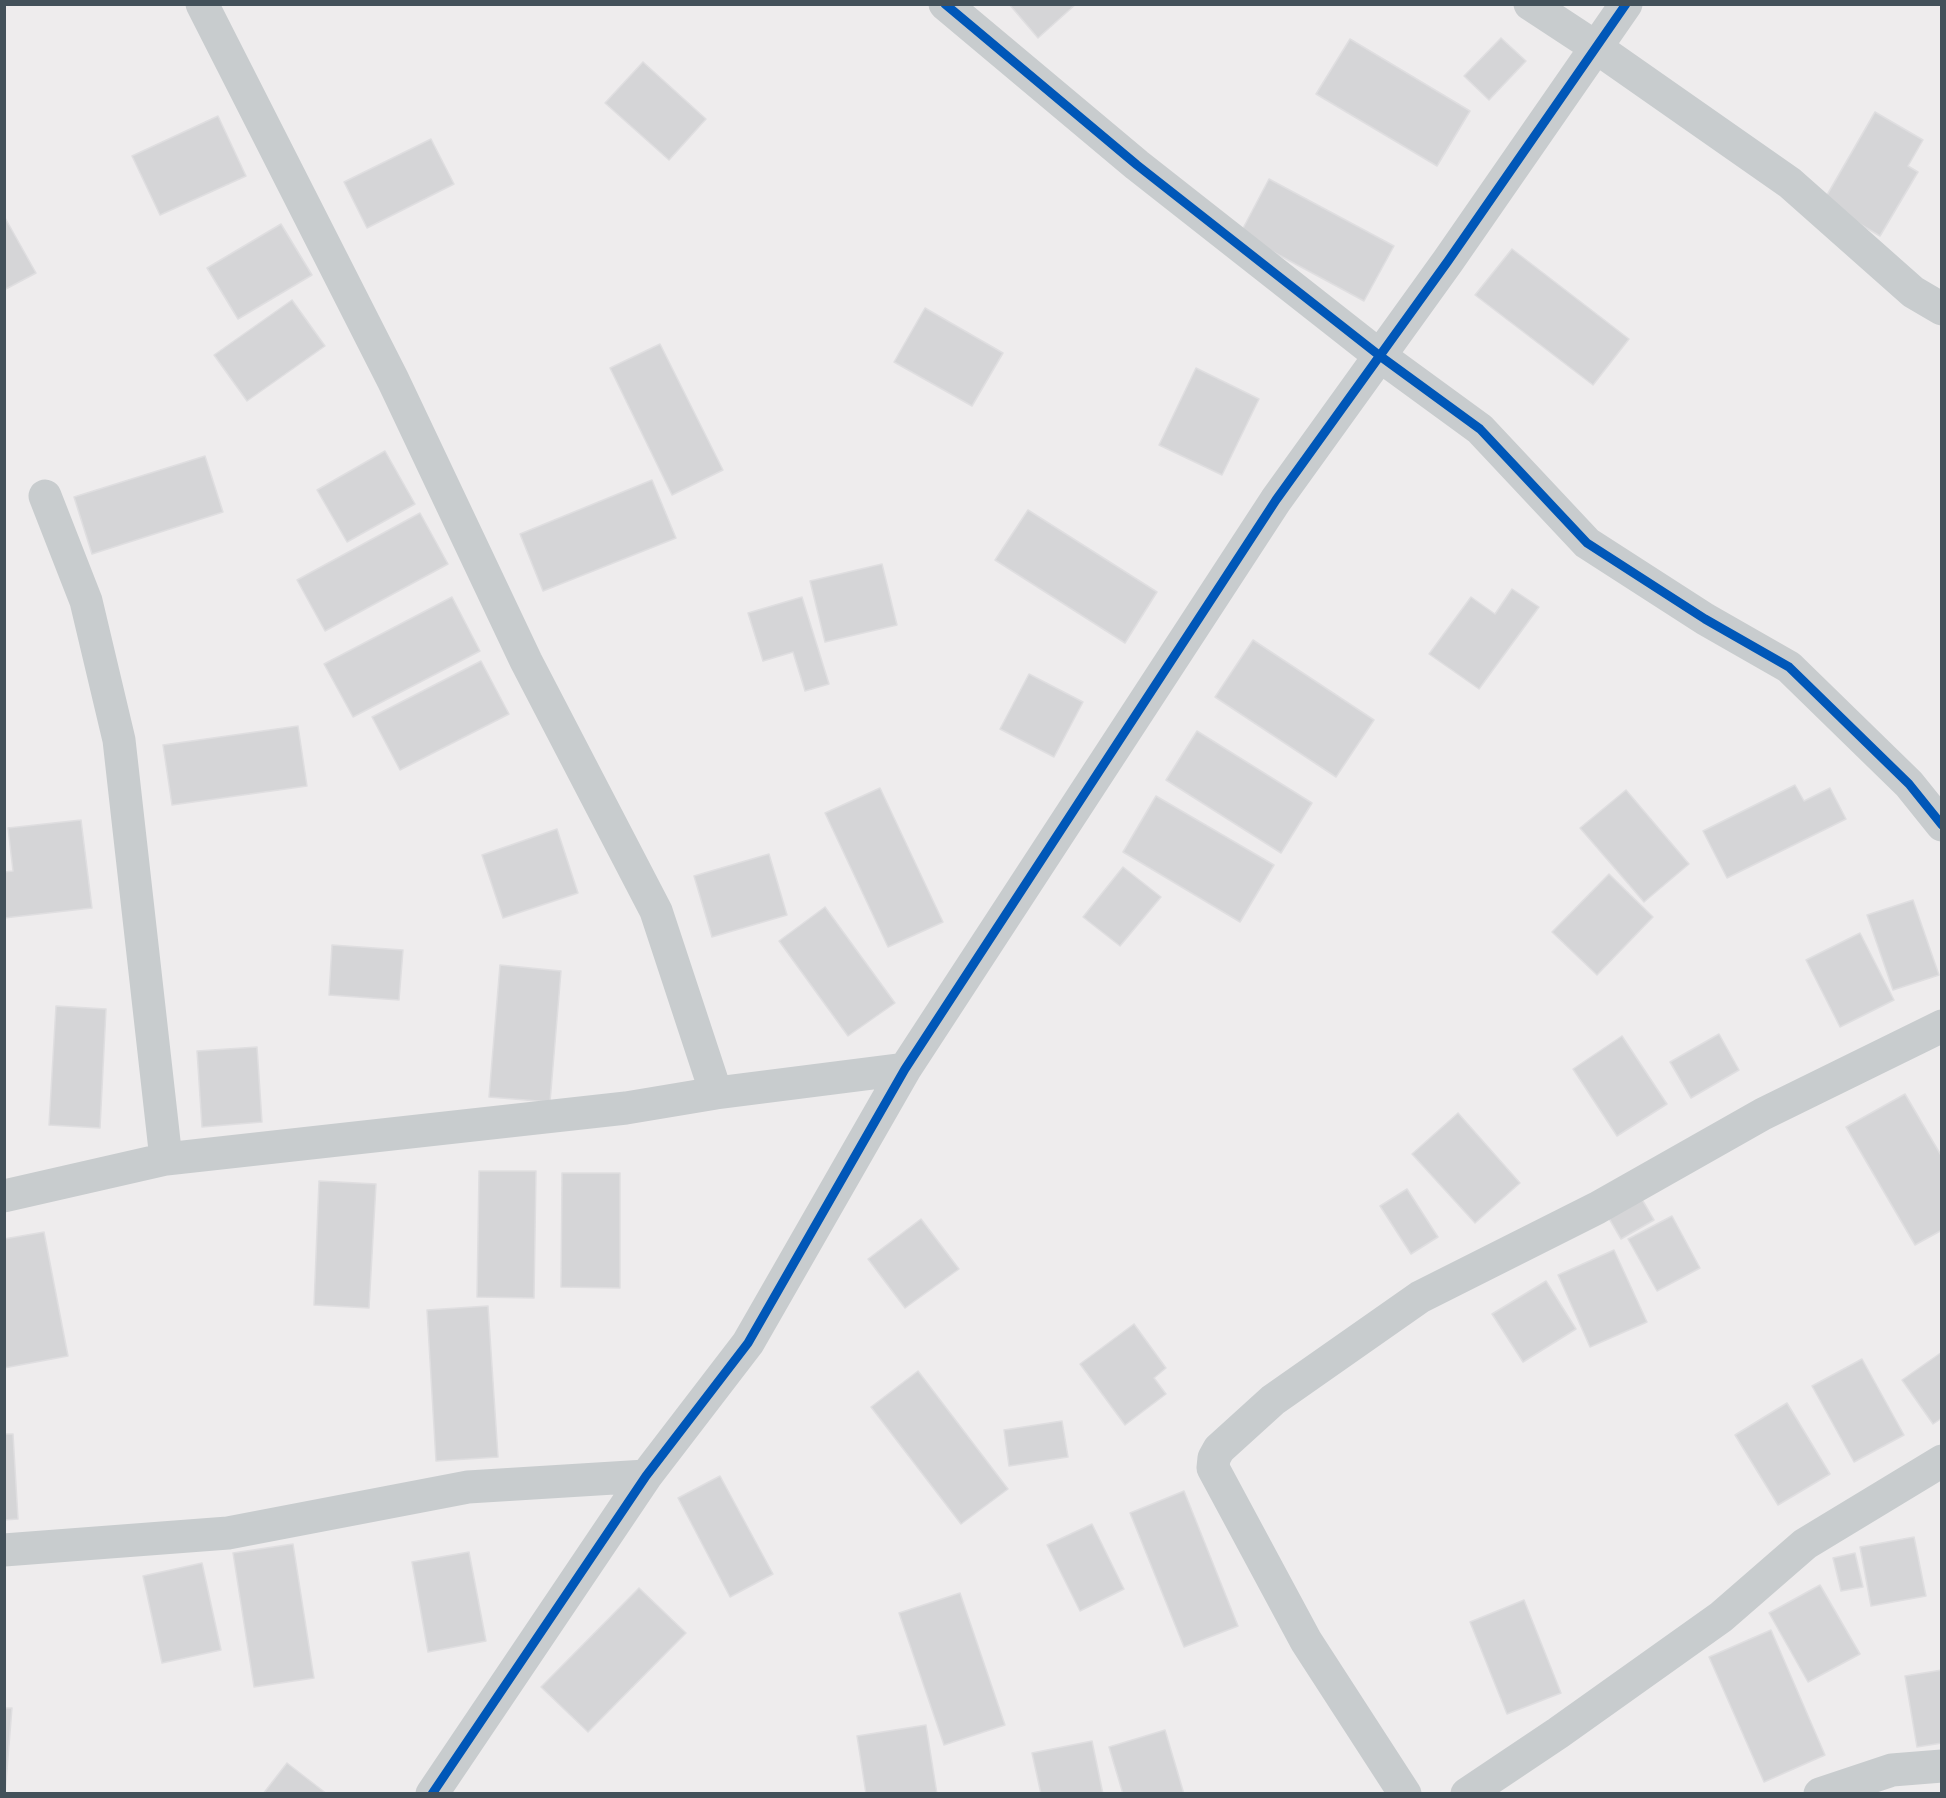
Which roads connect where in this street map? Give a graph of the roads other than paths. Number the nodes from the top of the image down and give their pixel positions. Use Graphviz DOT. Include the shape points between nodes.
graph roads {
  1 [pos="202,4"];
  2 [pos="945,4"];
  3 [pos="1530,4"];
  4 [pos="1626,4"];
  5 [pos="1597,48"];
  6 [pos="1941,309"];
  7 [pos="1380,356"];
  8 [pos="45,496"];
  9 [pos="1941,825"];
  10 [pos="1941,1026"];
  11 [pos="905,1069"];
  12 [pos="716,1093"];
  13 [pos="166,1159"];
  14 [pos="4,1196"];
  15 [pos="1941,1461"];
  16 [pos="646,1476"];
  17 [pos="4,1550"];
  18 [pos="1941,1766"];
  19 [pos="432,1794"];
  20 [pos="1405,1794"];
  21 [pos="1467,1794"];
  22 [pos="1820,1794"];
  1 -- 12 [label="street" via="393,380 526,661 656,911"];
  2 -- 7 [label="street" via="1137,165"];
  3 -- 5 [label="street"];
  4 -- 5 [label="street"];
  5 -- 6 [label="street" via="1790,183 1913,292"];
  5 -- 7 [label="street"];
  7 -- 9 [label="street" via="1480,429 1587,543 1705,619 1789,667 1910,784"];
  7 -- 11 [label="street" via="1276,500"];
  8 -- 13 [label="street" via="86,601 119,740"];
  10 -- 20 [label="street" via="1764,1114 1597,1208 1420,1296 1273,1400 1219,1449 1213,1468 1306,1641"];
  11 -- 12 [label="street"];
  11 -- 16 [label="street" via="748,1343"];
  12 -- 13 [label="street" via="626,1108"];
  13 -- 14 [label="street"];
  15 -- 21 [label="street" via="1805,1544 1721,1617"];
  16 -- 17 [label="street" via="468,1487 228,1533"];
  16 -- 19 [label="street"];
  18 -- 22 [label="street" via="1892,1770"];
}
